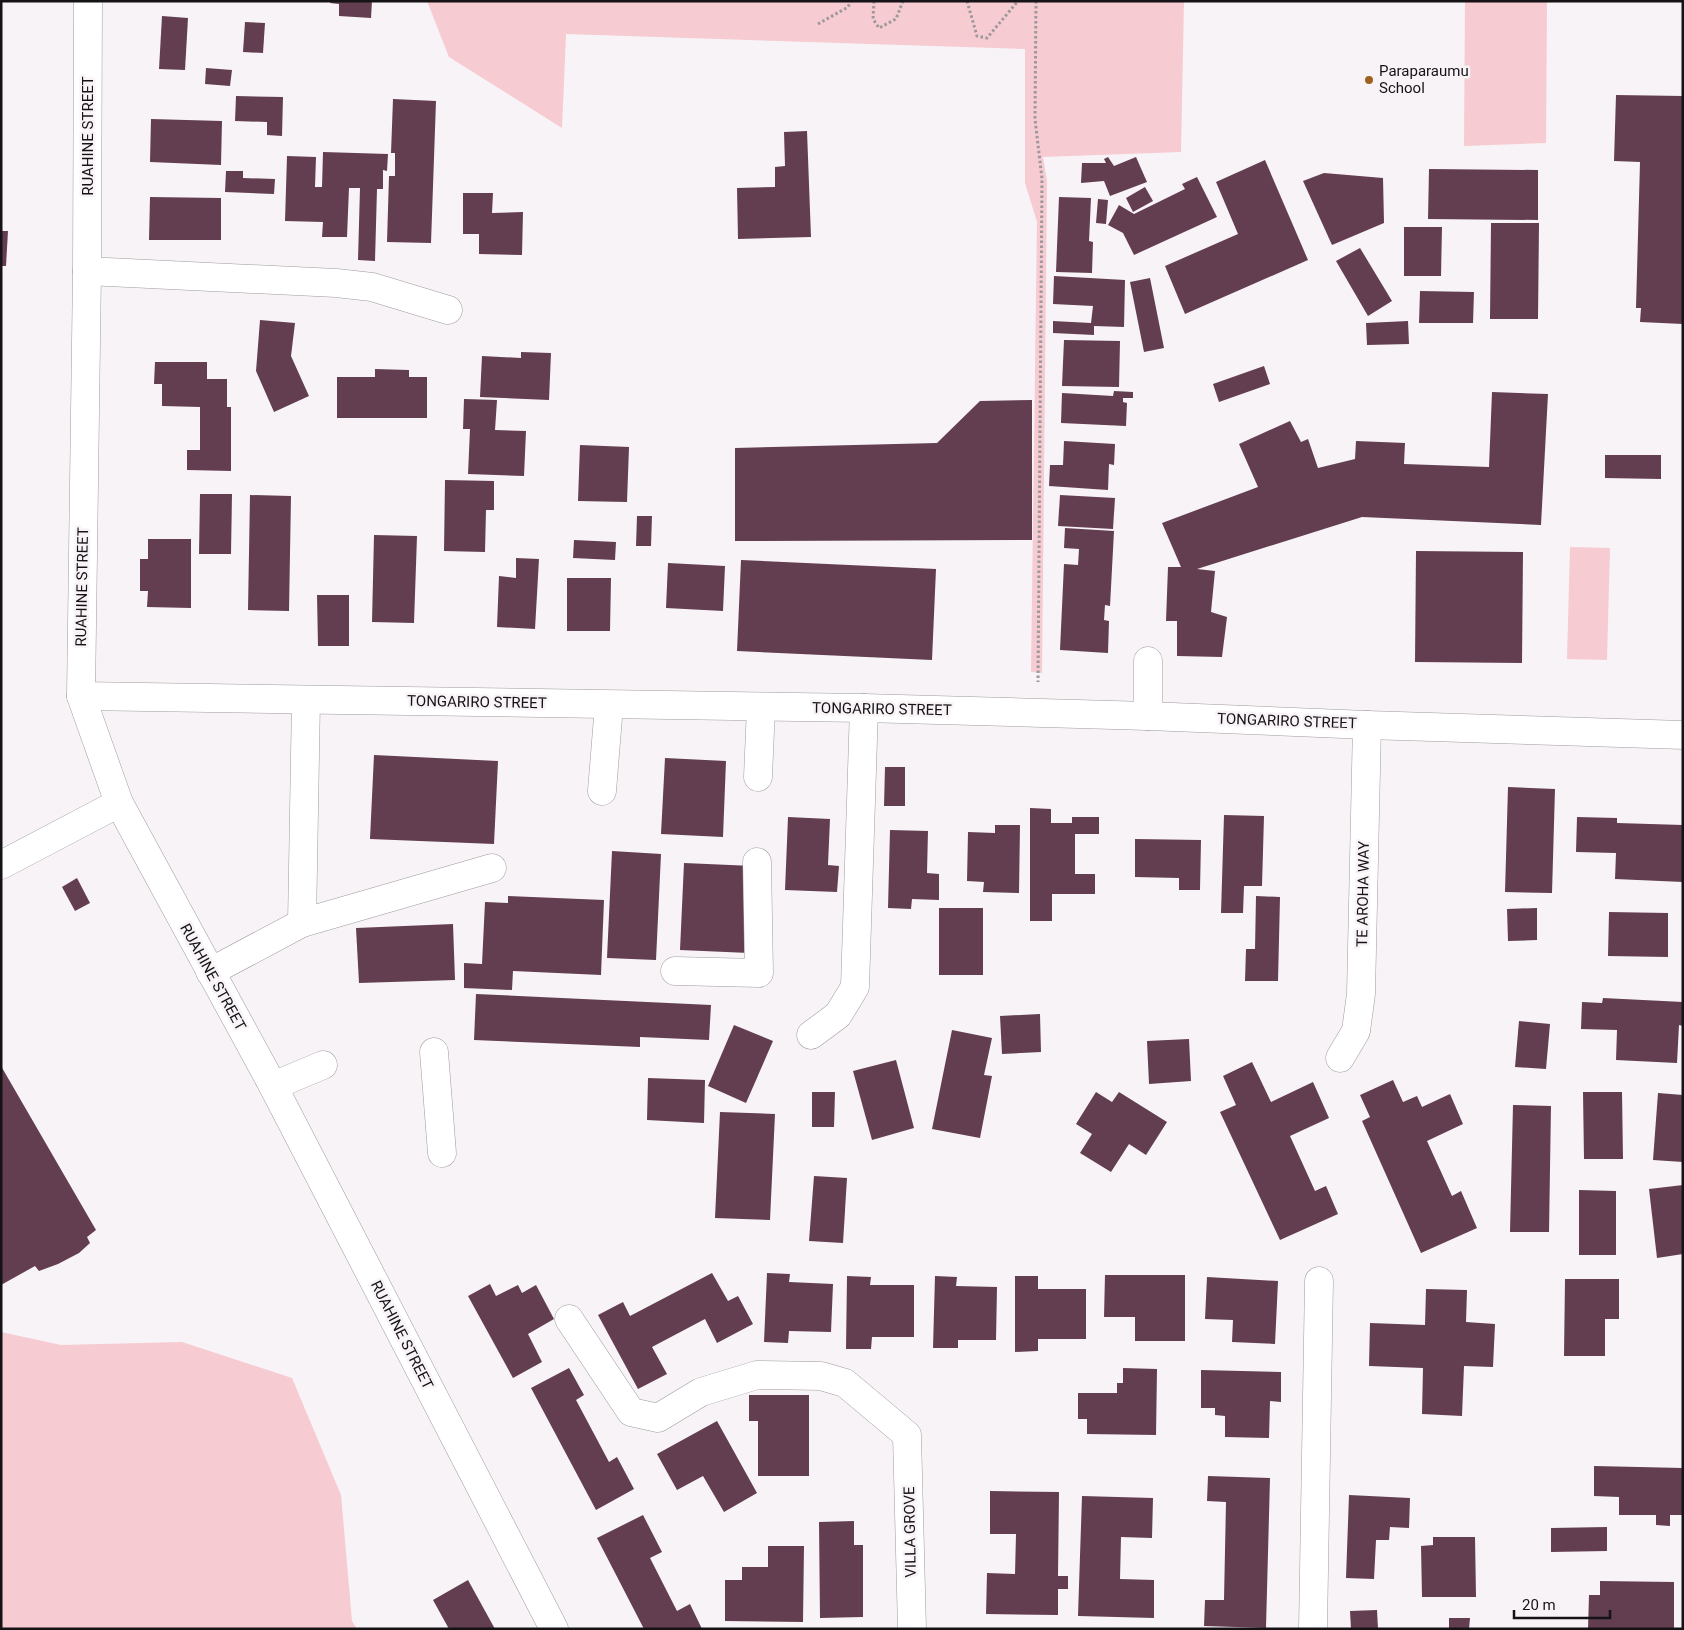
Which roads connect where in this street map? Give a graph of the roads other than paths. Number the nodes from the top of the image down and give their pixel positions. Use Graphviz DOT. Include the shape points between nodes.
graph roads {
  1 [pos="88,1"];
  2 [pos="87,271"];
  3 [pos="448,310"];
  4 [pos="1148,661"];
  5 [pos="81,696"];
  6 [pos="306,700"];
  7 [pos="609,705"];
  8 [pos="761,708"];
  9 [pos="864,708"];
  10 [pos="1148,716"];
  11 [pos="1367,725"];
  12 [pos="1683,735"];
  13 [pos="758,777"];
  14 [pos="602,791"];
  15 [pos="119,803"];
  16 [pos="757,862"];
  17 [pos="1,865"];
  18 [pos="492,868"];
  19 [pos="302,923"];
  20 [pos="675,971"];
  21 [pos="210,972"];
  22 [pos="811,1034"];
  23 [pos="434,1052"];
  24 [pos="1340,1058"];
  25 [pos="323,1065"];
  26 [pos="274,1086"];
  27 [pos="442,1153"];
  28 [pos="1319,1281"];
  29 [pos="569,1320"];
  30 [pos="554,1629"];
  31 [pos="912,1629"];
  32 [pos="1313,1629"];
  1 -- 2 [label="street, RUAHINE STREET"];
  2 -- 3 [label="street" via="336,284 372,288"];
  2 -- 5 [label="street, RUAHINE STREET"];
  4 -- 10 [label="street"];
  5 -- 6 [label="street, TONGARIRO STREET"];
  5 -- 15 [label="street, RUAHINE STREET"];
  6 -- 7 [label="street, TONGARIRO STREET"];
  6 -- 19 [label="street"];
  7 -- 8 [label="street, TONGARIRO STREET"];
  7 -- 14 [label="street"];
  8 -- 9 [label="street, TONGARIRO STREET"];
  8 -- 13 [label="street"];
  9 -- 10 [label="street, TONGARIRO STREET"];
  9 -- 22 [label="street" via="855,987 838,1015"];
  10 -- 11 [label="street, TONGARIRO STREET"];
  11 -- 12 [label="street, TONGARIRO STREET"];
  11 -- 24 [label="street, TE AROHA WAY" via="1361,994 1356,1031"];
  15 -- 17 [label="street"];
  15 -- 21 [label="street, RUAHINE STREET"];
  16 -- 20 [label="street" via="760,973"];
  18 -- 19 [label="street"];
  19 -- 21 [label="street"];
  21 -- 26 [label="street, RUAHINE STREET"];
  23 -- 27 [label="street"];
  25 -- 26 [label="street"];
  26 -- 30 [label="street, RUAHINE STREET"];
  28 -- 32 [label="street"];
  29 -- 31 [label="street, VILLA GROVE" via="631,1412 658,1418 700,1392 756,1375 821,1376 846,1383 908,1435"];
}
